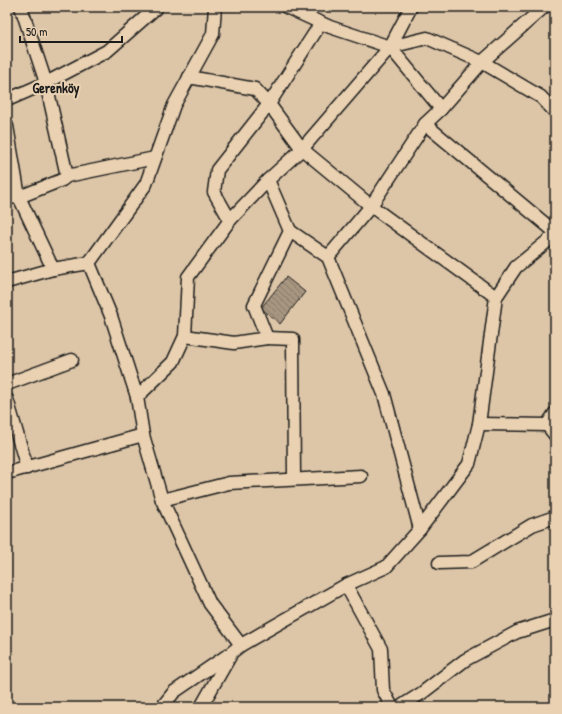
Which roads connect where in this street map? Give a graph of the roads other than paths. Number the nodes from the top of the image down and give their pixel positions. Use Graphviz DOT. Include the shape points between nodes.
graph roads {
  1 [pos="21,7"];
  2 [pos="157,7"];
  3 [pos="215,7"];
  4 [pos="286,7"];
  5 [pos="411,7"];
  6 [pos="544,7"];
  7 [pos="321,23"];
  8 [pos="390,47"];
  9 [pos="482,62"];
  10 [pos="189,77"];
  11 [pos="46,83"];
  12 [pos="7,100"];
  13 [pos="269,104"];
  14 [pos="441,109"];
  15 [pos="555,112"];
  16 [pos="425,124"];
  17 [pos="7,126"];
  18 [pos="302,149"];
  19 [pos="155,158"];
  20 [pos="67,176"];
  21 [pos="268,180"];
  22 [pos="19,197"];
  23 [pos="7,198"];
  24 [pos="371,206"];
  25 [pos="230,220"];
  26 [pos="290,231"];
  27 [pos="555,233"];
  28 [pos="328,257"];
  29 [pos="89,263"];
  30 [pos="53,269"];
  31 [pos="7,282"];
  32 [pos="496,297"];
  33 [pos="185,336"];
  34 [pos="267,338"];
  35 [pos="72,360"];
  36 [pos="7,384"];
  37 [pos="137,397"];
  38 [pos="7,399"];
  39 [pos="555,413"];
  40 [pos="479,424"];
  41 [pos="547,425"];
  42 [pos="143,435"];
  43 [pos="555,435"];
  44 [pos="27,468"];
  45 [pos="7,473"];
  46 [pos="361,476"];
  47 [pos="294,479"];
  48 [pos="162,500"];
  49 [pos="555,517"];
  50 [pos="420,529"];
  51 [pos="439,564"];
  52 [pos="346,585"];
  53 [pos="555,620"];
  54 [pos="236,649"];
  55 [pos="162,707"];
  56 [pos="201,707"];
  57 [pos="392,707"];
  58 [pos="400,707"];
  1 -- 11 [label="street"];
  2 -- 11 [label="street" via="107,51"];
  3 -- 10 [label="street" via="213,34"];
  4 -- 7 [label="street"];
  5 -- 8 [label="street"];
  6 -- 9 [label="street"];
  7 -- 8 [label="street"];
  7 -- 13 [label="street"];
  8 -- 9 [label="street" via="427,38"];
  8 -- 14 [label="street"];
  8 -- 18 [label="street"];
  9 -- 14 [label="street"];
  9 -- 15 [label="street" via="541,97"];
  10 -- 13 [label="street" via="255,89"];
  10 -- 19 [label="street" via="174,105"];
  11 -- 12 [label="street"];
  11 -- 20 [label="street"];
  13 -- 18 [label="street"];
  13 -- 25 [label="street" via="217,170 214,192"];
  14 -- 16 [label="street"];
  16 -- 24 [label="street"];
  16 -- 27 [label="street"];
  17 -- 22 [label="street"];
  18 -- 21 [label="street"];
  18 -- 24 [label="street"];
  19 -- 20 [label="street"];
  19 -- 29 [label="street" via="146,184"];
  20 -- 22 [label="street"];
  21 -- 25 [label="street"];
  21 -- 26 [label="street"];
  22 -- 23 [label="street"];
  22 -- 30 [label="street"];
  24 -- 28 [label="street"];
  24 -- 32 [label="street"];
  25 -- 33 [label="street" via="188,277"];
  26 -- 28 [label="street"];
  26 -- 34 [label="street" via="254,305"];
  27 -- 32 [label="street" via="516,267"];
  28 -- 50 [label="street" via="384,394"];
  29 -- 30 [label="street"];
  29 -- 37 [label="street" via="111,316"];
  30 -- 31 [label="street"];
  32 -- 40 [label="street"];
  33 -- 34 [label="street" via="234,343"];
  33 -- 37 [label="street" via="173,362"];
  34 -- 47 [label="street" via="293,339"];
  35 -- 36 [label="street"];
  37 -- 42 [label="street"];
  38 -- 44 [label="street"];
  39 -- 41 [label="street"];
  40 -- 41 [label="street"];
  40 -- 50 [label="street" via="469,464"];
  41 -- 43 [label="street"];
  42 -- 44 [label="street"];
  42 -- 48 [label="street"];
  44 -- 45 [label="street"];
  46 -- 47 [label="street"];
  47 -- 48 [label="street" via="229,483"];
  48 -- 54 [label="street" via="210,604"];
  49 -- 51 [label="street" via="532,525 471,562"];
  50 -- 52 [label="street" via="386,567"];
  52 -- 54 [label="street"];
  52 -- 57 [label="street" via="381,649 383,690"];
  53 -- 58 [label="street" via="517,632 465,660 422,694"];
  54 -- 55 [label="street" via="174,692"];
  54 -- 56 [label="street"];
}
